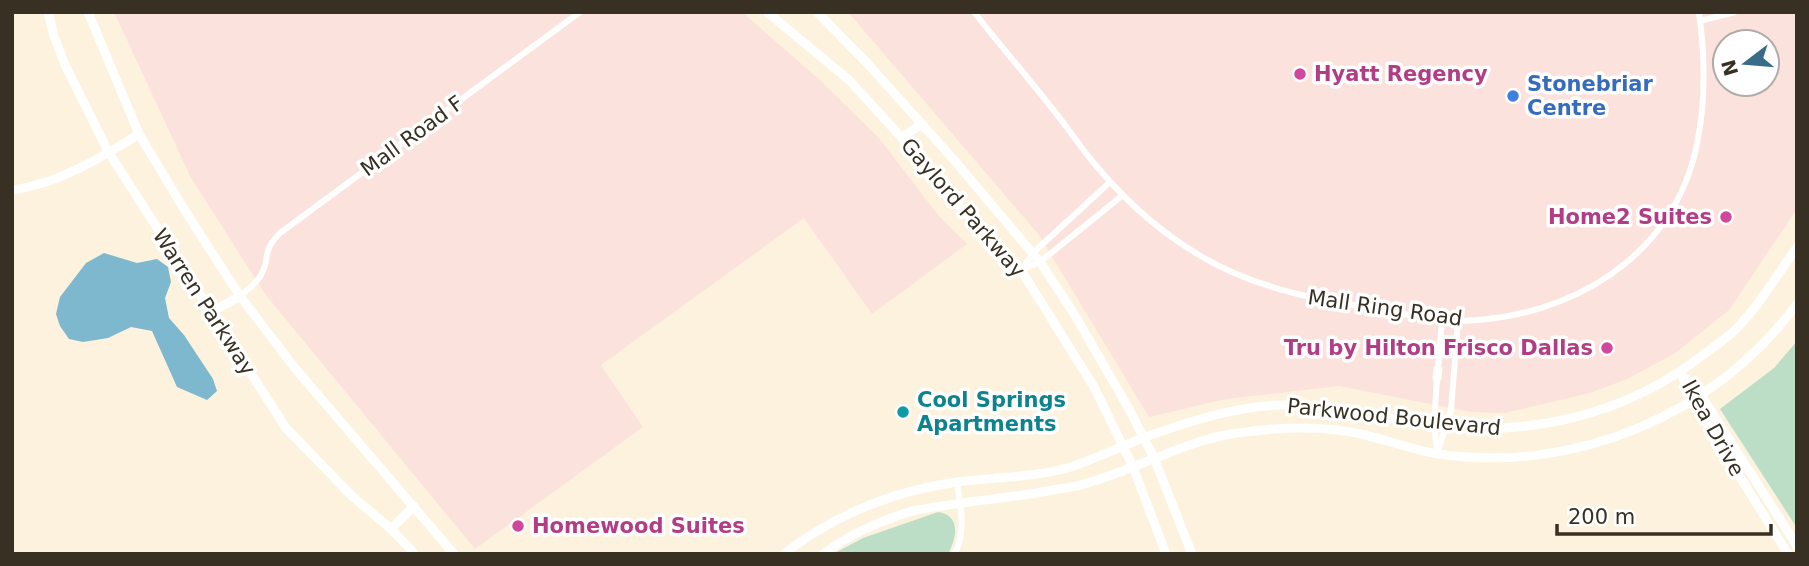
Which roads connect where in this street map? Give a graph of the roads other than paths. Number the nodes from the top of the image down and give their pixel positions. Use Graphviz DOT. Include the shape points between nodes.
graph roads {
  1 [pos="48,12"];
  2 [pos="88,12"];
  3 [pos="580,12"];
  4 [pos="767,12"];
  5 [pos="817,12"];
  6 [pos="974,12"];
  7 [pos="1699,12"];
  8 [pos="1735,12"];
  9 [pos="1700,21"];
  10 [pos="921,125"];
  11 [pos="139,134"];
  12 [pos="901,137"];
  13 [pos="109,153"];
  14 [pos="1110,182"];
  15 [pos="12,190"];
  16 [pos="1123,195"];
  17 [pos="1797,247"];
  18 [pos="1034,252"];
  19 [pos="1041,262"];
  20 [pos="1021,270"];
  21 [pos="240,296"];
  22 [pos="1797,304"];
  23 [pos="212,312"];
  24 [pos="1442,320"];
  25 [pos="1458,321"];
  26 [pos="1681,373"];
  27 [pos="1696,397"];
  28 [pos="1434,425"];
  29 [pos="1445,426"];
  30 [pos="1144,438"];
  31 [pos="1124,446"];
  32 [pos="1437,454"];
  33 [pos="1154,458"];
  34 [pos="1133,467"];
  35 [pos="957,482"];
  36 [pos="1768,500"];
  37 [pos="960,503"];
  38 [pos="414,506"];
  39 [pos="1758,506"];
  40 [pos="391,529"];
  41 [pos="1797,546"];
  42 [pos="415,554"];
  43 [pos="454,554"];
  44 [pos="784,554"];
  45 [pos="823,554"];
  46 [pos="954,554"];
  47 [pos="1167,554"];
  48 [pos="1192,554"];
  49 [pos="1788,554"];
  1 -- 13 [label="main road, Warren Parkway" via="70,75"];
  2 -- 11 [label="main road, Warren Parkway"];
  3 -- 21 [label="street, Mall Road F" via="280,233 269,245 262,272"];
  4 -- 12 [label="main road, Gaylord Parkway" via="849,80"];
  5 -- 10 [label="main road, Gaylord Parkway"];
  6 -- 14 [label="street, Mall Ring Road"];
  7 -- 9 [label="street, Mall Ring Road"];
  8 -- 9 [label="street"];
  9 -- 25 [label="street, Mall Ring Road" via="1703,90 1697,145 1683,187 1658,229 1627,262 1583,292 1549,307 1507,317"];
  10 -- 12 [label="main road"];
  10 -- 18 [label="main road, Gaylord Parkway"];
  11 -- 13 [label="main road"];
  11 -- 21 [label="main road, Warren Parkway"];
  12 -- 20 [label="main road, Gaylord Parkway" via="931,177"];
  13 -- 15 [label="main road" via="56,178"];
  13 -- 23 [label="main road, Warren Parkway"];
  14 -- 16 [label="street, Mall Ring Road"];
  14 -- 18 [label="street"];
  16 -- 19 [label="street"];
  16 -- 24 [label="street, Mall Ring Road" via="1192,251 1256,283 1321,300"];
  17 -- 26 [label="main road, Parkwood Boulevard" via="1736,329"];
  18 -- 19 [label="main road, Gaylord Parkway"];
  18 -- 20 [label="street"];
  19 -- 20 [label="street"];
  19 -- 30 [label="main road, Gaylord Parkway"];
  20 -- 31 [label="main road, Gaylord Parkway" via="1094,387"];
  21 -- 23 [label="main road"];
  21 -- 38 [label="main road, Warren Parkway" via="294,367"];
  22 -- 27 [label="main road, Parkwood Boulevard" via="1747,360"];
  23 -- 40 [label="main road, Warren Parkway" via="286,428"];
  24 -- 25 [label="street, Mall Ring Road"];
  24 -- 28 [label="street"];
  25 -- 29 [label="street" via="1451,410"];
  26 -- 27 [label="main road, Ikea Drive"];
  26 -- 29 [label="main road, Parkwood Boulevard" via="1634,398 1553,424 1504,429"];
  27 -- 32 [label="main road, Parkwood Boulevard" via="1623,436 1588,447 1511,457"];
  27 -- 36 [label="main road, Ikea Drive"];
  27 -- 39 [label="main road, Ikea Drive"];
  28 -- 29 [label="main road, Parkwood Boulevard"];
  28 -- 30 [label="main road, Parkwood Boulevard" via="1342,408 1279,405 1228,412"];
  28 -- 32 [label="street"];
  29 -- 32 [label="street"];
  30 -- 31 [label="main road, Parkwood Boulevard"];
  30 -- 33 [label="main road, Gaylord Parkway"];
  31 -- 34 [label="main road, Gaylord Parkway"];
  31 -- 35 [label="main road, Parkwood Boulevard" via="1047,473"];
  32 -- 33 [label="main road, Parkwood Boulevard" via="1359,434 1309,429 1243,432"];
  33 -- 34 [label="main road, Parkwood Boulevard"];
  33 -- 48 [label="main road, Gaylord Parkway"];
  34 -- 37 [label="main road, Parkwood Boulevard" via="1082,485"];
  34 -- 47 [label="main road, Gaylord Parkway"];
  35 -- 37 [label="street"];
  35 -- 44 [label="main road, Parkwood Boulevard" via="868,505 820,528"];
  36 -- 39 [label="main road"];
  36 -- 41 [label="main road, Ikea Drive"];
  37 -- 45 [label="main road, Parkwood Boulevard" via="885,520"];
  37 -- 46 [label="street" via="960,546"];
  38 -- 40 [label="main road"];
  38 -- 43 [label="main road, Warren Parkway"];
  39 -- 49 [label="main road, Ikea Drive"];
  40 -- 42 [label="main road, Warren Parkway"];
}
